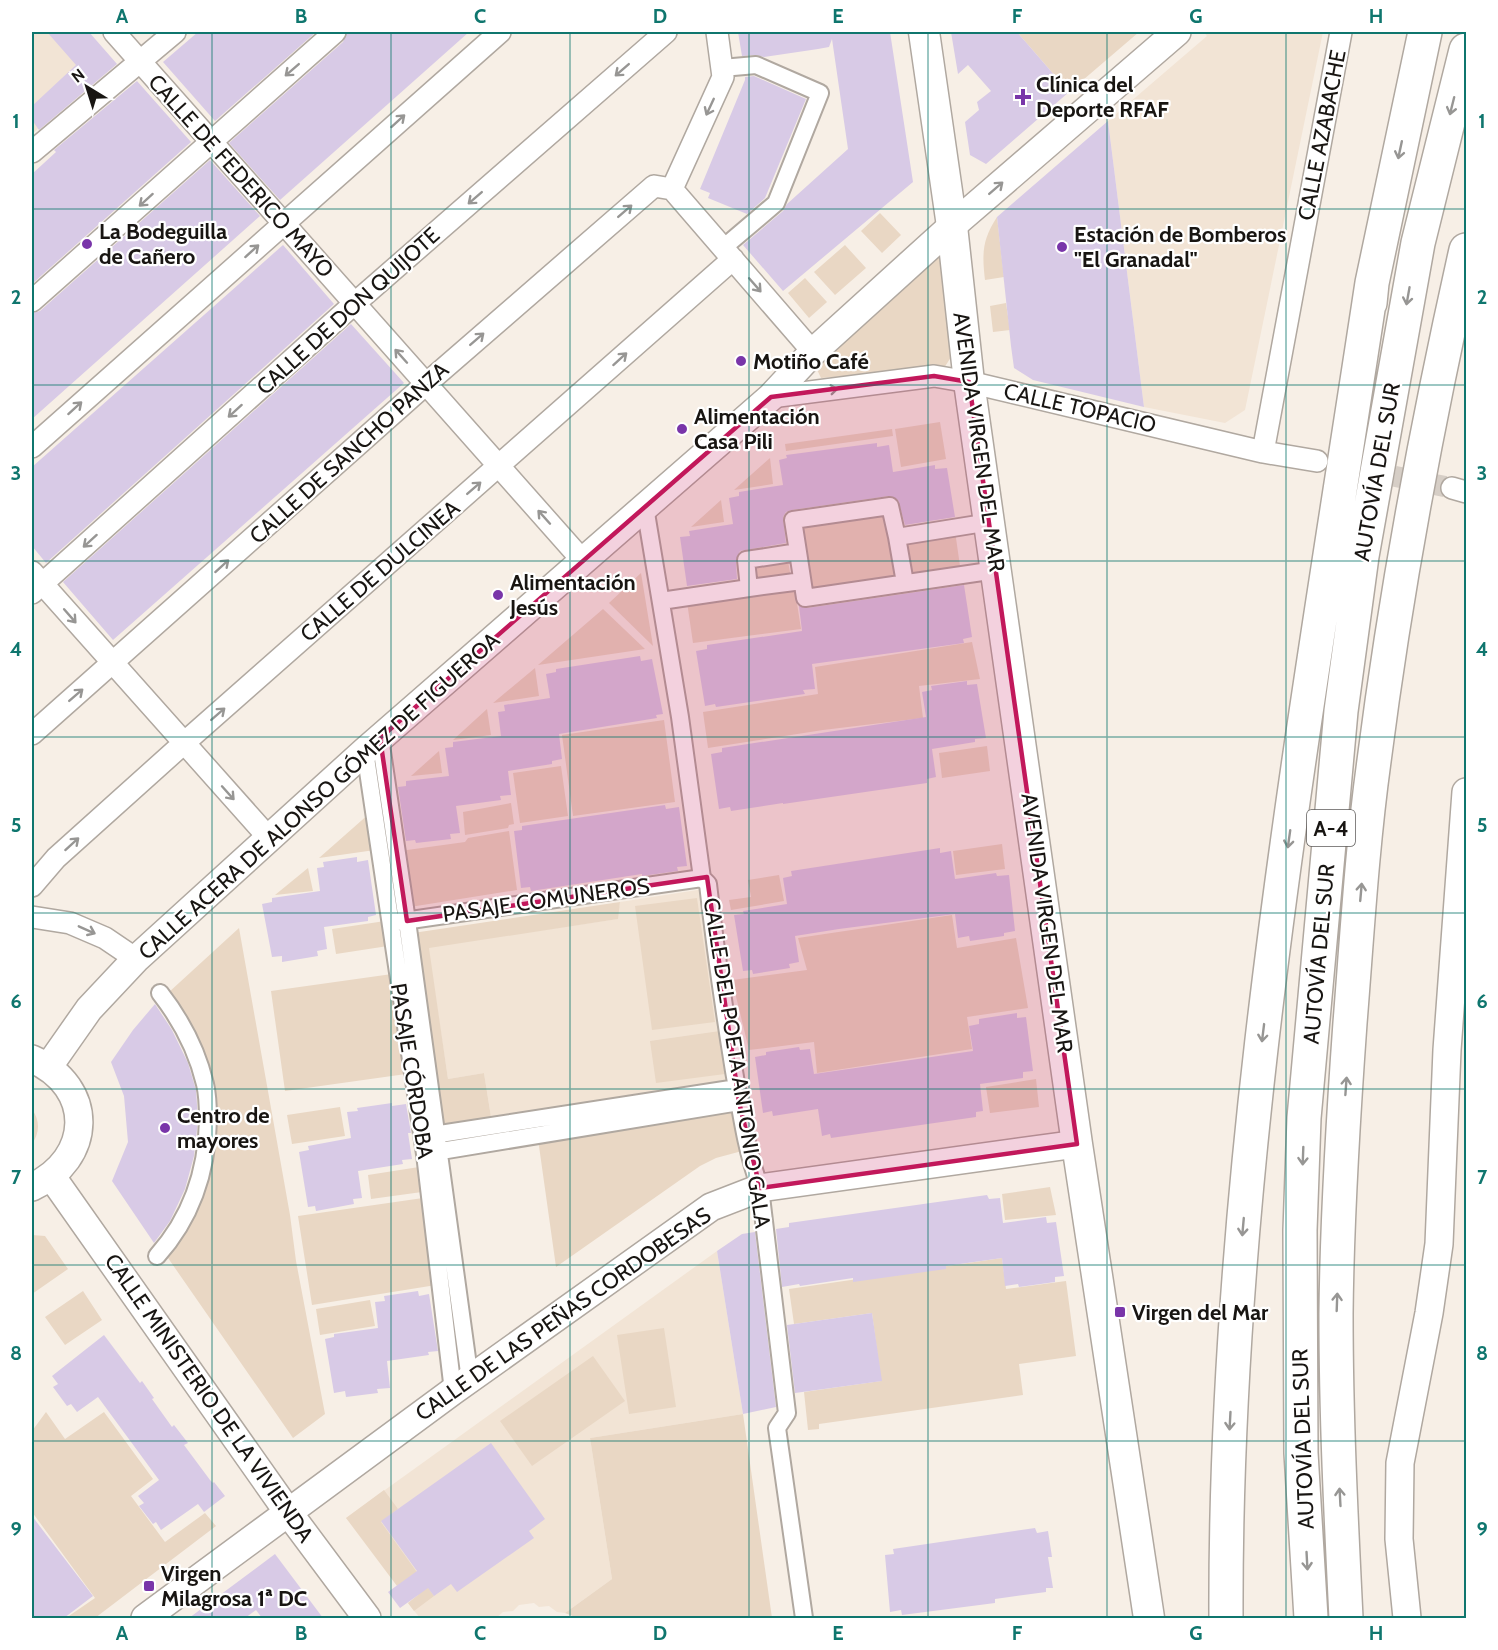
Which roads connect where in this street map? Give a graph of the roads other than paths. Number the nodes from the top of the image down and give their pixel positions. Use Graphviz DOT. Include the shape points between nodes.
graph roads {
  1 [pos="114,32"];
  2 [pos="175,32"];
  3 [pos="335,32"];
  4 [pos="500,32"];
  5 [pos="666,32"];
  6 [pos="717,32"];
  7 [pos="924,32"];
  8 [pos="1177,32"];
  9 [pos="1341,32"];
  10 [pos="1425,32"];
  11 [pos="1467,50"];
  12 [pos="140,63"];
  13 [pos="722,68"];
  14 [pos="211,142"];
  15 [pos="32,152"];
  16 [pos="672,189"];
  17 [pos="284,223"];
  18 [pos="952,226"];
  19 [pos="1467,250"];
  20 [pos="728,254"];
  21 [pos="1372,283"];
  22 [pos="32,301"];
  23 [pos="354,304"];
  24 [pos="1467,320"];
  25 [pos="813,352"];
  26 [pos="1441,361"];
  27 [pos="969,382"];
  28 [pos="426,384"];
  29 [pos="771,397"];
  30 [pos="32,447"];
  31 [pos="1263,452"];
  32 [pos="1317,461"];
  33 [pos="499,466"];
  34 [pos="645,507"];
  35 [pos="990,522"];
  36 [pos="897,537"];
  37 [pos="798,552"];
  38 [pos="583,561"];
  39 [pos="996,570"];
  40 [pos="802,581"];
  41 [pos="35,583"];
  42 [pos="905,583"];
  43 [pos="749,588"];
  44 [pos="661,601"];
  45 [pos="112,664"];
  46 [pos="32,734"];
  47 [pos="184,743"];
  48 [pos="372,745"];
  49 [pos="1467,792"];
  50 [pos="269,838"];
  51 [pos="702,878"];
  52 [pos="32,886"];
  53 [pos="32,916"];
  54 [pos="408,921"];
  55 [pos="390,923"];
  56 [pos="136,959"];
  57 [pos="160,993"];
  58 [pos="40,1062"];
  59 [pos="738,1095"];
  60 [pos="1304,1118"];
  61 [pos="431,1144"];
  62 [pos="1077,1144"];
  63 [pos="42,1182"];
  64 [pos="760,1188"];
  65 [pos="157,1256"];
  66 [pos="461,1385"];
  67 [pos="288,1512"];
  68 [pos="145,1618"];
  69 [pos="367,1618"];
  70 [pos="804,1618"];
  71 [pos="1149,1618"];
  72 [pos="1226,1618"];
  73 [pos="1311,1618"];
  74 [pos="1346,1618"];
  75 [pos="1407,1618"];
  1 -- 12 [label="street, CALLE DE FEDERICO MAYO"];
  2 -- 12 [label="street"];
  3 -- 14 [label="street, one-way"];
  17 -- 4 [label="street, one-way"];
  5 -- 23 [label="street, CALLE DE DON QUIJOTE, one-way"];
  6 -- 13 [label="street"];
  7 -- 18 [label="main road, AVENIDA VIRGEN DEL MAR"];
  18 -- 8 [label="street, CALLE ACERA DE ALONSO GÓMEZ DE FIGUEROA, one-way"];
  9 -- 31 [label="street, CALLE AZABACHE"];
  10 -- 21 [label="highway, one-way"];
  11 -- 60 [label="highway, AUTOVÍA DEL SUR / A-4, one-way" via="1418,243 1362,556 1341,711"];
  12 -- 14 [label="street, CALLE DE FEDERICO MAYO"];
  12 -- 15 [label="street"];
  13 -- 16 [label="street, one-way" via="723,77"];
  13 -- 20 [label="street" via="756,65 820,93 776,203"];
  14 -- 17 [label="street, CALLE DE FEDERICO MAYO"];
  14 -- 22 [label="street, one-way"];
  16 -- 20 [label="street"];
  28 -- 16 [label="street, CALLE DE SANCHO PANZA, one-way" via="654,186"];
  17 -- 23 [label="street, CALLE DE FEDERICO MAYO"];
  30 -- 17 [label="street, one-way"];
  18 -- 25 [label="street, CALLE ACERA DE ALONSO GÓMEZ DE FIGUEROA"];
  18 -- 27 [label="main road, AVENIDA VIRGEN DEL MAR"];
  19 -- 26 [label="highway, AUTOVÍA DEL SUR / A-4"];
  20 -- 25 [label="street, one-way"];
  33 -- 20 [label="street, CALLE DE DULCINEA, one-way"];
  21 -- 60 [label="highway" via="1324,695 1305,901"];
  21 -- 72 [label="highway, one-way" via="1283,877 1251,1129 1228,1461"];
  28 -- 23 [label="street, CALLE DE FEDERICO MAYO, one-way"];
  23 -- 41 [label="street, CALLE DE DON QUIJOTE, one-way"];
  24 -- 26 [label="highway"];
  25 -- 29 [label="street, CALLE ACERA DE ALONSO GÓMEZ DE FIGUEROA"];
  74 -- 26 [label="highway, AUTOVÍA DEL SUR / A-4, one-way" via="1337,1453 1336,1312 1343,1122 1357,936 1375,752 1402,567"];
  29 -- 27 [label="street, CALLE TOPACIO, one-way" via="934,376"];
  27 -- 31 [label="street, CALLE TOPACIO"];
  27 -- 35 [label="main road, AVENIDA VIRGEN DEL MAR"];
  28 -- 33 [label="street, CALLE DE FEDERICO MAYO"];
  45 -- 28 [label="street, CALLE DE SANCHO PANZA, one-way"];
  29 -- 34 [label="street, CALLE ACERA DE ALONSO GÓMEZ DE FIGUEROA"];
  31 -- 32 [label="street, CALLE TOPACIO"];
  38 -- 33 [label="street, CALLE DE FEDERICO MAYO, one-way"];
  47 -- 33 [label="street, CALLE DE DULCINEA, one-way"];
  34 -- 38 [label="street, CALLE ACERA DE ALONSO GÓMEZ DE FIGUEROA"];
  34 -- 44 [label="street, CALLE DEL POETA ANTONIO GALA"];
  35 -- 36 [label="street"];
  35 -- 39 [label="main road, AVENIDA VIRGEN DEL MAR"];
  36 -- 37 [label="street" via="890,506 793,520"];
  36 -- 42 [label="street"];
  37 -- 40 [label="street"];
  37 -- 43 [label="street" via="746,560"];
  38 -- 48 [label="street, CALLE ACERA DE ALONSO GÓMEZ DE FIGUEROA"];
  39 -- 42 [label="street"];
  39 -- 62 [label="main road, AVENIDA VIRGEN DEL MAR"];
  40 -- 42 [label="street" via="805,598"];
  40 -- 43 [label="street"];
  41 -- 45 [label="street, one-way"];
  43 -- 44 [label="street"];
  44 -- 51 [label="street, CALLE DEL POETA ANTONIO GALA"];
  46 -- 45 [label="street, CALLE DE SANCHO PANZA, one-way"];
  45 -- 47 [label="street"];
  47 -- 50 [label="street, one-way"];
  52 -- 47 [label="street, CALLE DE DULCINEA, one-way" via="56,858"];
  48 -- 50 [label="street, CALLE ACERA DE ALONSO GÓMEZ DE FIGUEROA"];
  48 -- 54 [label="street"];
  48 -- 55 [label="street, PASAJE CÓRDOBA"];
  49 -- 75 [label="street" via="1447,1050 1439,1244 1400,1463 1400,1539"];
  50 -- 56 [label="street, CALLE ACERA DE ALONSO GÓMEZ DE FIGUEROA"];
  51 -- 54 [label="street, PASAJE COMUNEROS"];
  51 -- 59 [label="street, CALLE DEL POETA ANTONIO GALA" via="708,884"];
  53 -- 56 [label="street, one-way" via="70,923 105,938"];
  54 -- 55 [label="street, PASAJE COMUNEROS"];
  54 -- 61 [label="street"];
  55 -- 61 [label="street, PASAJE CÓRDOBA"];
  56 -- 58 [label="street, CALLE ACERA DE ALONSO GÓMEZ DE FIGUEROA"];
  57 -- 65 [label="street" via="190,1041 206,1085 208,1104 204,1159 194,1196 172,1239"];
  58 -- 63 [label="street" via="64,1081 75,1099 79,1120 76,1142 67,1161"];
  59 -- 61 [label="street"];
  59 -- 64 [label="street, CALLE DEL POETA ANTONIO GALA"];
  60 -- 73 [label="highway, AUTOVÍA DEL SUR / A-4, one-way" via="1301,1453"];
  61 -- 66 [label="street"];
  62 -- 64 [label="street, CALLE DE LAS PEÑAS CORDOBESAS"];
  62 -- 71 [label="main road, AVENIDA VIRGEN DEL MAR"];
  63 -- 67 [label="street, CALLE MINISTERIO DE LA VIVIENDA"];
  64 -- 66 [label="street, CALLE DE LAS PEÑAS CORDOBESAS" via="711,1207"];
  64 -- 70 [label="street, CALLE DEL POETA ANTONIO GALA" via="787,1413 777,1428"];
  66 -- 67 [label="street, CALLE DE LAS PEÑAS CORDOBESAS"];
  67 -- 68 [label="street, CALLE DE LAS PEÑAS CORDOBESAS"];
  67 -- 69 [label="street, CALLE MINISTERIO DE LA VIVIENDA"];
}
